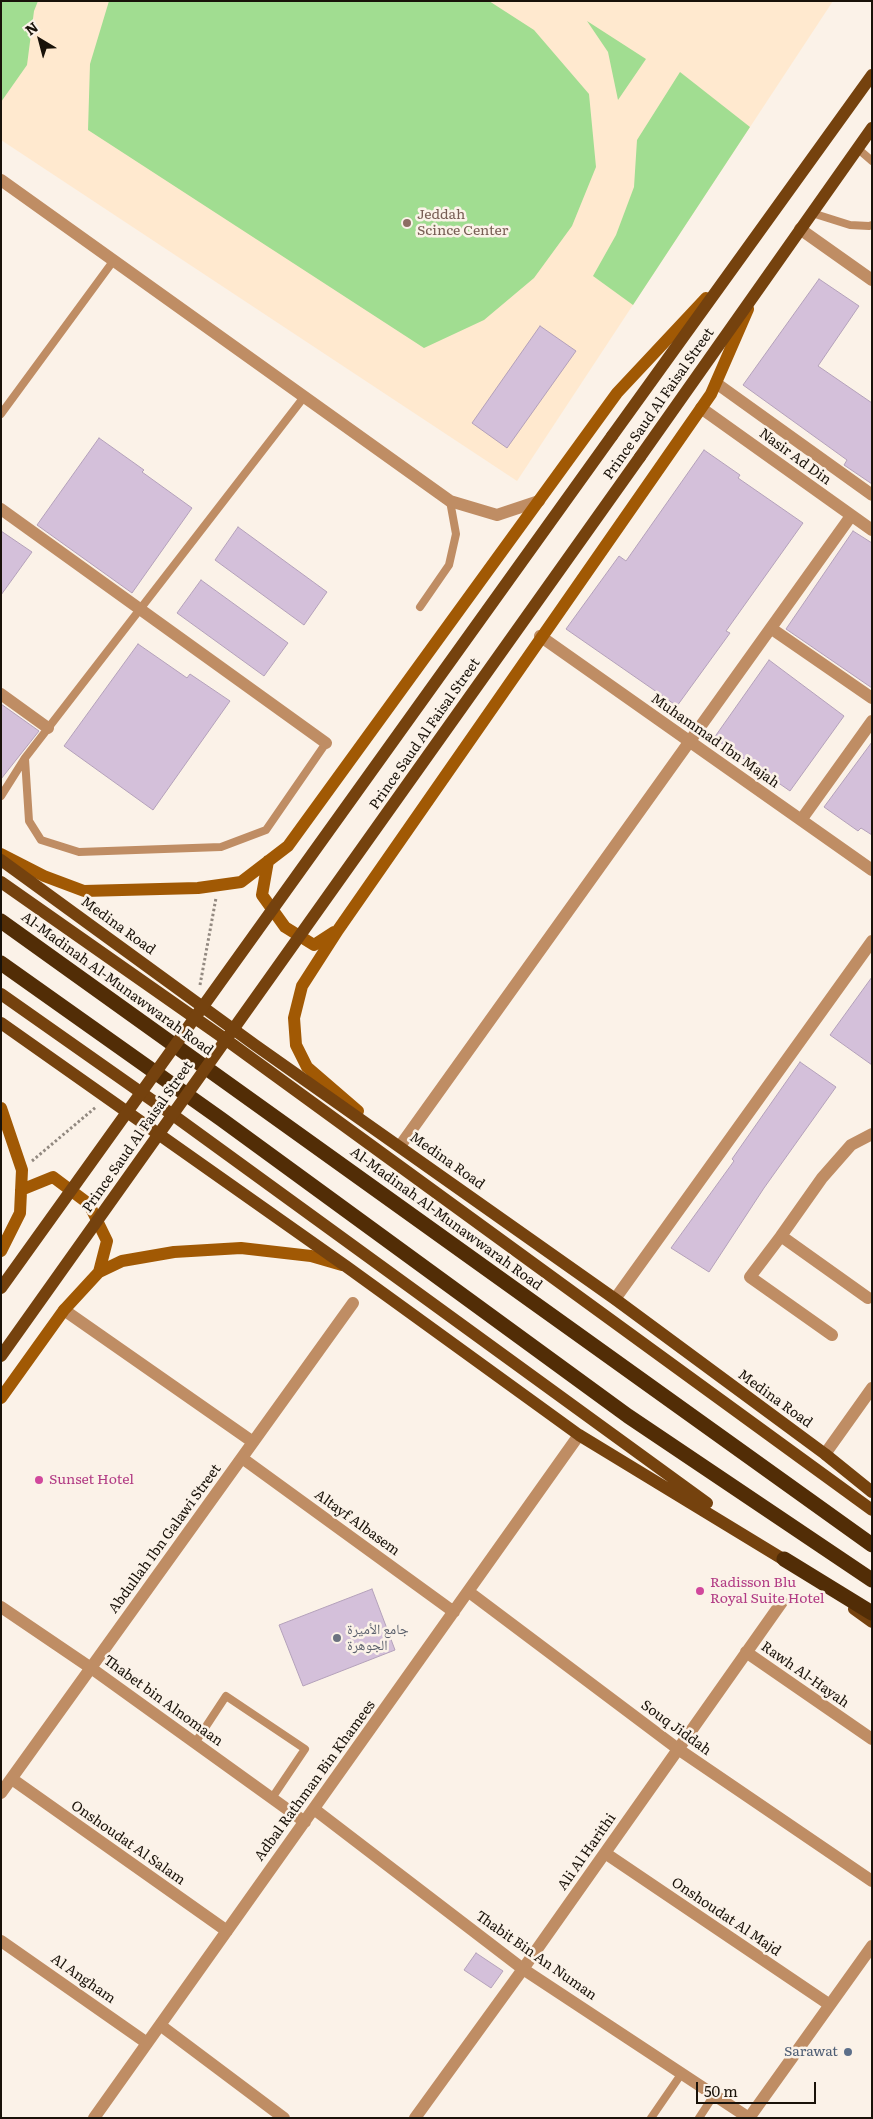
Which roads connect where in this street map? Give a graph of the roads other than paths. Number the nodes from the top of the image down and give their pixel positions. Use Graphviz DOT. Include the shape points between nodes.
graph roads {
  1 [pos="872,75"];
  2 [pos="872,128"];
  3 [pos="857,148"];
  4 [pos="872,161"];
  5 [pos="1,180"];
  6 [pos="812,213"];
  7 [pos="872,224"];
  8 [pos="800,229"];
  9 [pos="114,260"];
  10 [pos="872,280"];
  11 [pos="721,282"];
  12 [pos="755,293"];
  13 [pos="716,383"];
  14 [pos="304,397"];
  15 [pos="701,408"];
  16 [pos="1,414"];
  17 [pos="872,495"];
  18 [pos="450,501"];
  19 [pos="539,501"];
  20 [pos="1,509"];
  21 [pos="851,516"];
  22 [pos="872,530"];
  23 [pos="420,607"];
  24 [pos="140,609"];
  25 [pos="772,629"];
  26 [pos="540,636"];
  27 [pos="1,694"];
  28 [pos="872,698"];
  29 [pos="872,722"];
  30 [pos="48,728"];
  31 [pos="689,741"];
  32 [pos="326,743"];
  33 [pos="25,758"];
  34 [pos="1,796"];
  35 [pos="801,820"];
  36 [pos="1,854"];
  37 [pos="1,860"];
  38 [pos="268,861"];
  39 [pos="872,870"];
  40 [pos="1,882"];
  41 [pos="1,921"];
  42 [pos="338,930"];
  43 [pos="872,941"];
  44 [pos="1,963"];
  45 [pos="1,994"];
  46 [pos="194,1018"];
  47 [pos="1,1023"];
  48 [pos="225,1039"];
  49 [pos="140,1093"];
  50 [pos="1,1108"];
  51 [pos="173,1115"];
  52 [pos="872,1134"];
  53 [pos="400,1146"];
  54 [pos="21,1190"];
  55 [pos="781,1236"];
  56 [pos="1,1251"];
  57 [pos="347,1266"];
  58 [pos="99,1272"];
  59 [pos="1,1288"];
  60 [pos="868,1298"];
  61 [pos="615,1299"];
  62 [pos="353,1303"];
  63 [pos="64,1310"];
  64 [pos="832,1335"];
  65 [pos="1,1356"];
  66 [pos="872,1388"];
  67 [pos="1,1398"];
  68 [pos="579,1435"];
  69 [pos="254,1442"];
  70 [pos="825,1454"];
  71 [pos="242,1458"];
  72 [pos="872,1492"];
  73 [pos="872,1510"];
  74 [pos="872,1545"];
  75 [pos="784,1558"];
  76 [pos="872,1580"];
  77 [pos="469,1592"];
  78 [pos="782,1602"];
  79 [pos="1,1606"];
  80 [pos="454,1612"];
  81 [pos="872,1613"];
  82 [pos="872,1622"];
  83 [pos="746,1652"];
  84 [pos="91,1668"];
  85 [pos="872,1739"];
  86 [pos="195,1743"];
  87 [pos="678,1749"];
  88 [pos="12,1779"];
  89 [pos="1,1793"];
  90 [pos="272,1798"];
  91 [pos="314,1809"];
  92 [pos="305,1822"];
  93 [pos="605,1853"];
  94 [pos="872,1880"];
  95 [pos="227,1931"];
  96 [pos="1,1941"];
  97 [pos="872,1946"];
  98 [pos="523,1969"];
  99 [pos="830,2006"];
  100 [pos="160,2025"];
  101 [pos="147,2043"];
  102 [pos="682,2073"];
  103 [pos="714,2095"];
  104 [pos="94,2118"];
  105 [pos="284,2118"];
  106 [pos="415,2118"];
  107 [pos="651,2118"];
  108 [pos="699,2118"];
  109 [pos="749,2118"];
  1 -- 11 [label="main road, Prince Saud Al Faisal Street"];
  2 -- 3 [label="main road, Prince Saud Al Faisal Street"];
  3 -- 4 [label="lane"];
  3 -- 6 [label="main road, Prince Saud Al Faisal Street"];
  5 -- 9 [label="street"];
  6 -- 7 [label="lane" via="850,225"];
  6 -- 8 [label="main road, Prince Saud Al Faisal Street"];
  8 -- 10 [label="street"];
  8 -- 12 [label="main road, Prince Saud Al Faisal Street"];
  9 -- 14 [label="street"];
  9 -- 16 [label="lane"];
  11 -- 19 [label="street" via="617,393"];
  11 -- 46 [label="main road, Prince Saud Al Faisal Street, bridge"];
  12 -- 13 [label="street"];
  12 -- 48 [label="main road, Prince Saud Al Faisal Street, bridge"];
  13 -- 15 [label="street"];
  13 -- 17 [label="street, Nasir Ad Din"];
  14 -- 18 [label="street"];
  14 -- 24 [label="lane"];
  15 -- 21 [label="street, Nasir Ad Din"];
  15 -- 26 [label="street"];
  18 -- 19 [label="street" via="497,515"];
  18 -- 23 [label="lane" via="456,534 449,565"];
  19 -- 38 [label="street" via="288,846"];
  20 -- 24 [label="street"];
  21 -- 22 [label="street, Nasir Ad Din"];
  21 -- 25 [label="street"];
  24 -- 30 [label="lane"];
  24 -- 32 [label="street"];
  25 -- 28 [label="street"];
  25 -- 31 [label="street"];
  26 -- 31 [label="street, Muhammad Ibn Majah"];
  26 -- 42 [label="street"];
  27 -- 30 [label="street"];
  29 -- 35 [label="street"];
  30 -- 33 [label="lane"];
  31 -- 35 [label="street, Muhammad Ibn Majah"];
  31 -- 53 [label="street"];
  32 -- 33 [label="lane" via="266,830 221,847 79,852 41,840 28,821"];
  33 -- 34 [label="lane"];
  35 -- 39 [label="street, Muhammad Ibn Majah"];
  36 -- 38 [label="street" via="44,876 84,891 198,888 240,882"];
  37 -- 53 [label="main road, Medina Road"];
  38 -- 42 [label="street" via="262,896 285,927 314,945"];
  40 -- 46 [label="main road"];
  41 -- 74 [label="highway, Al-Madinah Al-Munawwarah Road"];
  42 -- 53 [label="street" via="302,986 294,1018 296,1045 307,1067"];
  43 -- 61 [label="street"];
  44 -- 76 [label="highway" via="628,1416"];
  45 -- 49 [label="main road"];
  46 -- 48 [label="main road"];
  46 -- 49 [label="main road, Prince Saud Al Faisal Street, bridge"];
  47 -- 57 [label="main road"];
  48 -- 51 [label="main road, Prince Saud Al Faisal Street, bridge"];
  48 -- 73 [label="main road"];
  49 -- 51 [label="main road"];
  49 -- 59 [label="main road, Prince Saud Al Faisal Street, bridge"];
  50 -- 54 [label="street" via="22,1170"];
  51 -- 65 [label="main road, Prince Saud Al Faisal Street, bridge"];
  51 -- 75 [label="main road"];
  52 -- 55 [label="street" via="850,1145"];
  53 -- 61 [label="main road, Medina Road"];
  54 -- 56 [label="street" via="20,1213"];
  54 -- 58 [label="street" via="53,1177 90,1204 107,1241"];
  55 -- 60 [label="street"];
  55 -- 64 [label="street" via="750,1277"];
  57 -- 58 [label="street" via="310,1256 241,1248 174,1252 122,1261"];
  57 -- 68 [label="main road"];
  58 -- 63 [label="street"];
  61 -- 70 [label="main road, Medina Road"];
  62 -- 69 [label="street, Abdullah Ibn Galawi Street"];
  63 -- 67 [label="street"];
  63 -- 69 [label="street"];
  66 -- 70 [label="street"];
  68 -- 75 [label="main road"];
  68 -- 77 [label="street, Adbal Rathman Bin Khamees"];
  69 -- 71 [label="street, Abdullah Ibn Galawi Street"];
  70 -- 72 [label="main road, Medina Road"];
  71 -- 80 [label="street, Altayf Albasem"];
  71 -- 84 [label="street, Abdullah Ibn Galawi Street"];
  75 -- 81 [label="highway"];
  75 -- 82 [label="main road"];
  77 -- 80 [label="street, Adbal Rathman Bin Khamees"];
  77 -- 87 [label="street, Souq Jiddah"];
  78 -- 83 [label="street, Ali Al Harithi"];
  79 -- 84 [label="street, Thabet bin Alnomaan"];
  80 -- 91 [label="street, Adbal Rathman Bin Khamees"];
  83 -- 85 [label="street, Rawh Al-Hayah"];
  83 -- 87 [label="street, Ali Al Harithi"];
  84 -- 86 [label="street, Thabet bin Alnomaan"];
  84 -- 88 [label="street, Abdullah Ibn Galawi Street"];
  86 -- 90 [label="street, Thabet bin Alnomaan"];
  86 -- 90 [label="lane" via="226,1696 305,1750"];
  87 -- 93 [label="street, Ali Al Harithi"];
  87 -- 94 [label="street, Souq Jiddah"];
  88 -- 89 [label="street, Abdullah Ibn Galawi Street"];
  88 -- 95 [label="street, Onshoudat Al Salam"];
  90 -- 92 [label="street, Thabet bin Alnomaan"];
  91 -- 92 [label="street, Adbal Rathman Bin Khamees"];
  91 -- 98 [label="street, Thabit Bin An Numan"];
  92 -- 95 [label="street, Adbal Rathman Bin Khamees"];
  93 -- 98 [label="street, Ali Al Harithi"];
  93 -- 99 [label="street, Onshoudat Al Majd"];
  95 -- 100 [label="street, Adbal Rathman Bin Khamees"];
  96 -- 101 [label="street, Al Angham"];
  97 -- 99 [label="street"];
  98 -- 102 [label="street, Thabit Bin An Numan"];
  98 -- 106 [label="street, Ali Al Harithi"];
  99 -- 109 [label="street"];
  100 -- 101 [label="street, Adbal Rathman Bin Khamees"];
  100 -- 105 [label="street"];
  101 -- 104 [label="street, Adbal Rathman Bin Khamees"];
  102 -- 103 [label="street, Thabit Bin An Numan"];
  102 -- 107 [label="lane"];
  103 -- 108 [label="lane"];
  103 -- 109 [label="street, Thabit Bin An Numan"];
}
